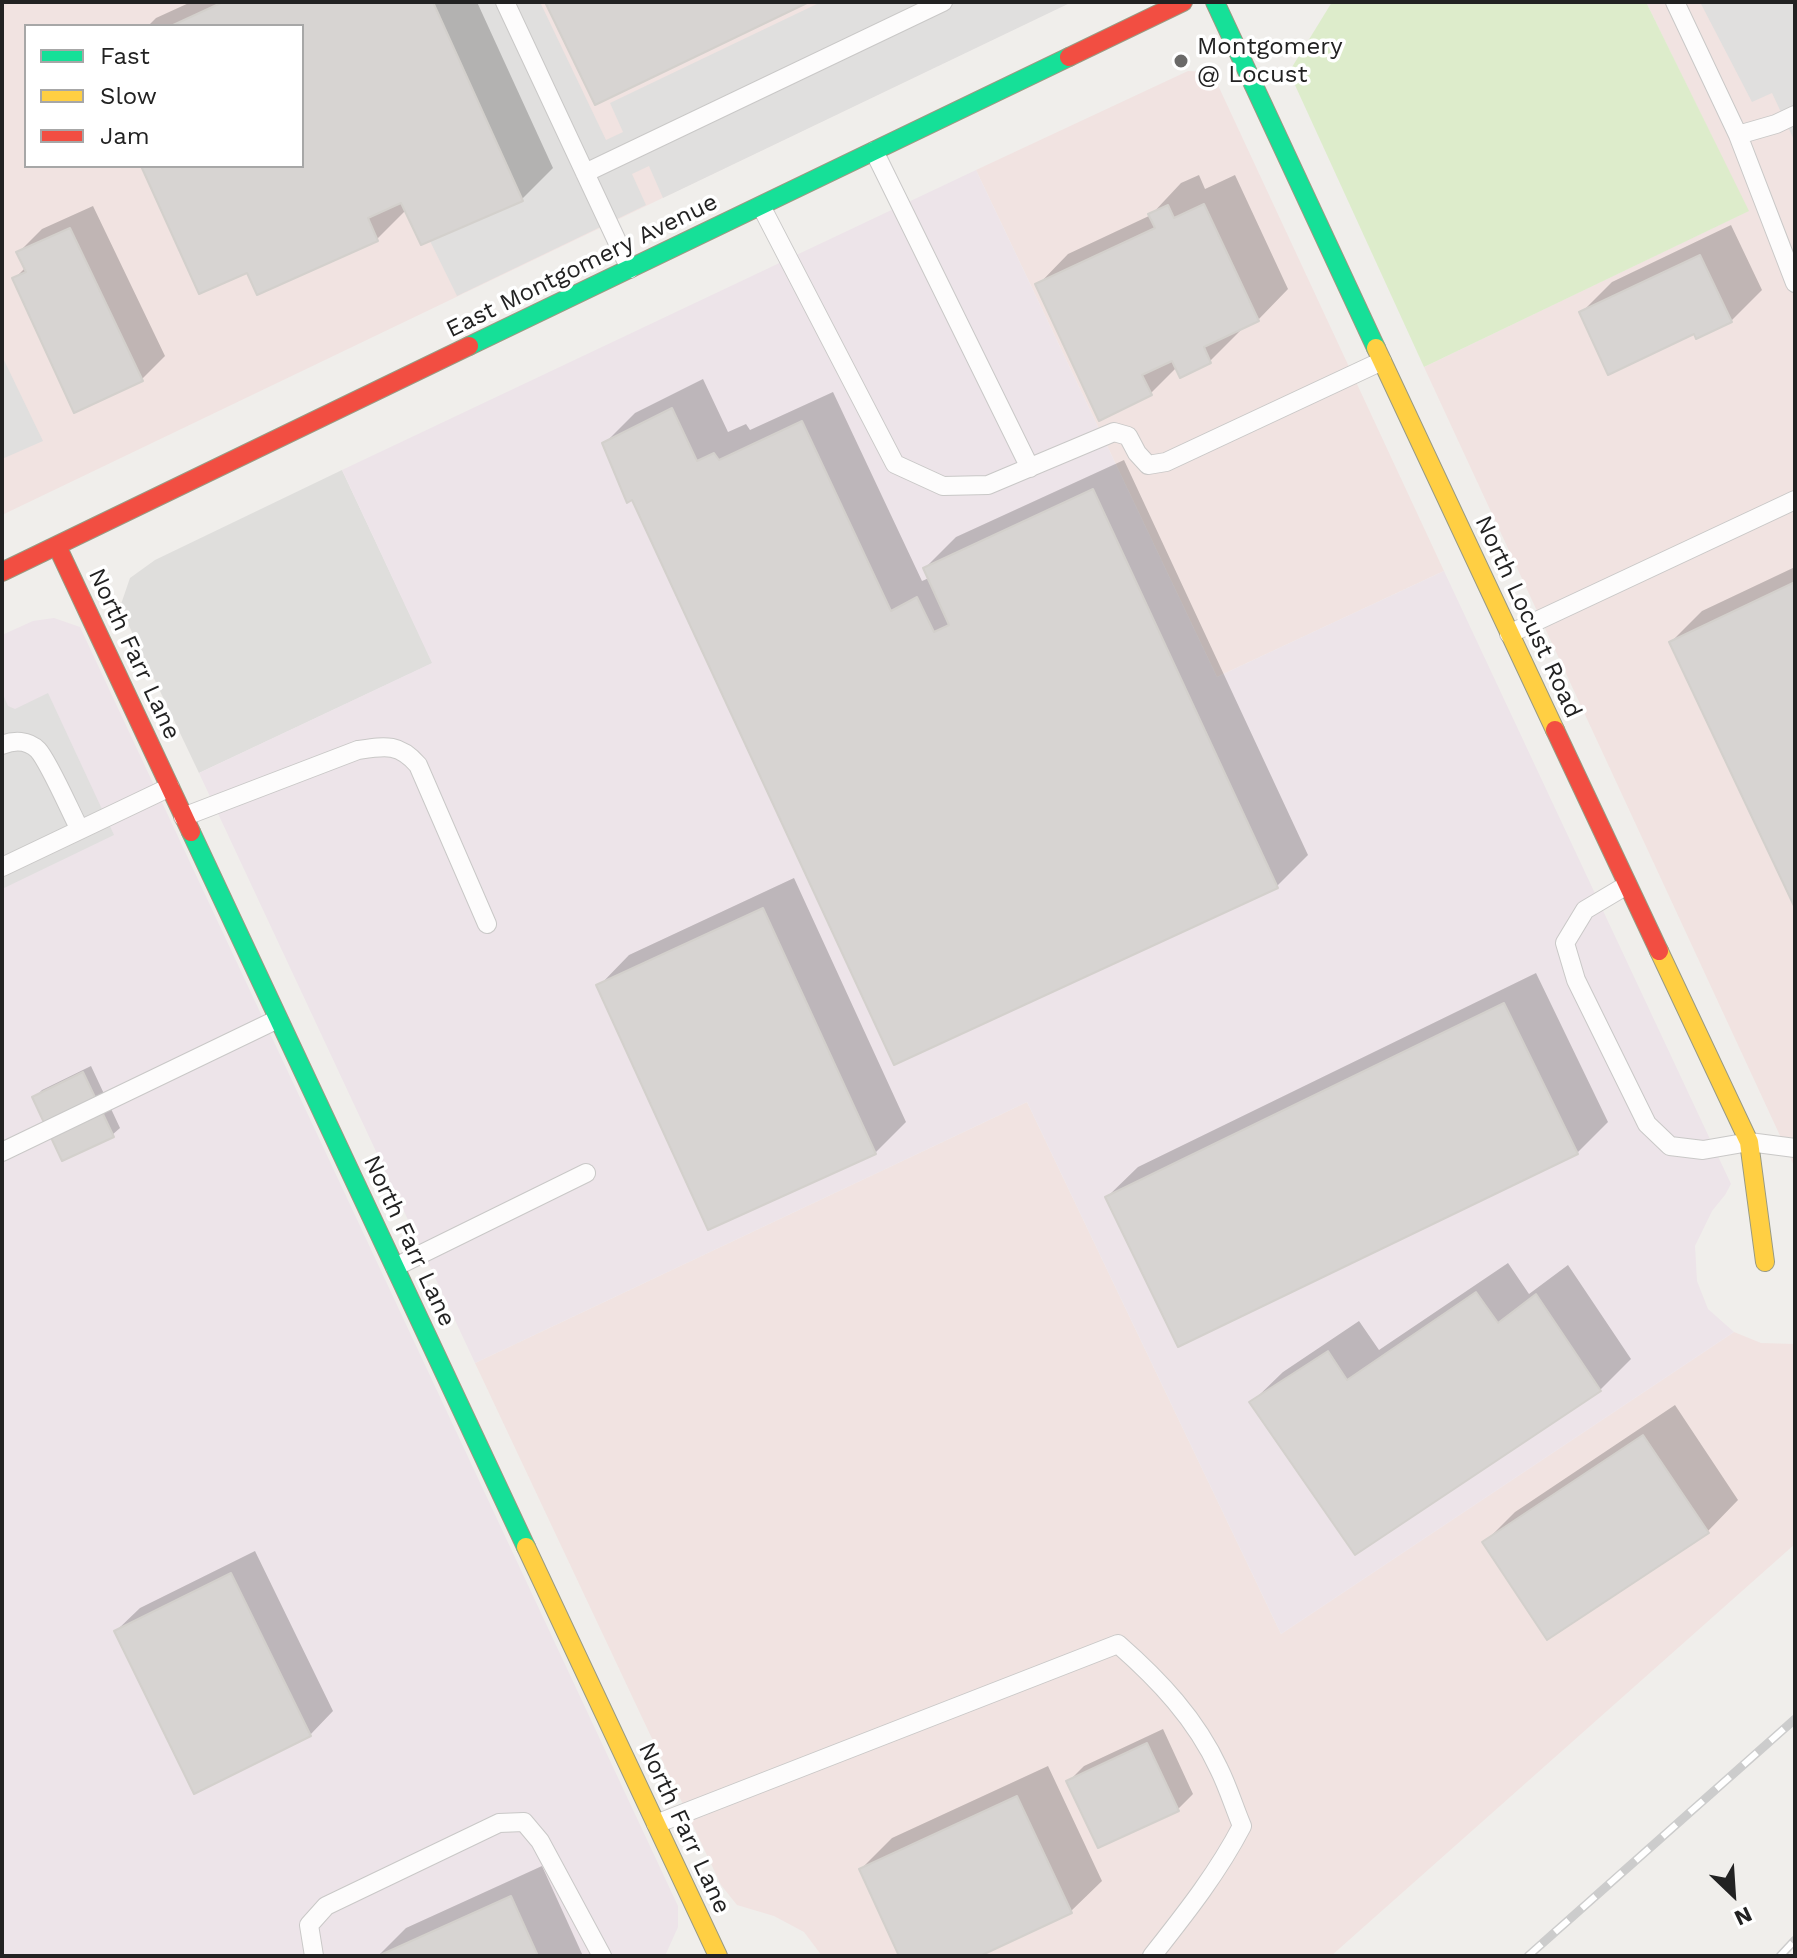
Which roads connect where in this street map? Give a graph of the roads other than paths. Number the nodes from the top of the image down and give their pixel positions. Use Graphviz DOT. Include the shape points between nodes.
graph roads {
  1 [pos="505,2"];
  2 [pos="943,2"];
  3 [pos="1183,2"];
  4 [pos="1215,2"];
  5 [pos="1675,2"];
  6 [pos="1795,115"];
  7 [pos="1738,135"];
  8 [pos="874,151"];
  9 [pos="585,173"];
  10 [pos="761,206"];
  11 [pos="630,269"];
  12 [pos="1795,283"];
  13 [pos="1382,361"];
  14 [pos="1030,468"];
  15 [pos="1795,500"];
  16 [pos="57,546"];
  17 [pos="2,572"];
  18 [pos="1509,634"];
  19 [pos="2,745"];
  20 [pos="170,787"];
  21 [pos="183,817"];
  22 [pos="80,830"];
  23 [pos="2,867"];
  24 [pos="1627,885"];
  25 [pos="487,924"];
  26 [pos="278,1019"];
  27 [pos="1749,1142"];
  28 [pos="1795,1148"];
  29 [pos="2,1152"];
  30 [pos="586,1173"];
  31 [pos="1765,1262"];
  32 [pos="395,1267"];
  33 [pos="656,1824"];
  34 [pos="314,1956"];
  35 [pos="602,1956"];
  36 [pos="718,1956"];
  37 [pos="1152,1956"];
  1 -- 9 [label="lane"];
  2 -- 9 [label="lane"];
  3 -- 8 [label="street, East Montgomery Avenue"];
  4 -- 13 [label="street, North Locust Road"];
  5 -- 7 [label="lane"];
  6 -- 7 [label="lane"];
  7 -- 12 [label="lane"];
  8 -- 10 [label="street, East Montgomery Avenue"];
  8 -- 14 [label="lane"];
  9 -- 11 [label="lane"];
  10 -- 11 [label="street, East Montgomery Avenue"];
  10 -- 14 [label="lane" via="895,464 943,486 988,485"];
  11 -- 16 [label="street, East Montgomery Avenue"];
  13 -- 14 [label="lane" via="1166,462 1148,465 1128,436 1114,432"];
  13 -- 18 [label="street, North Locust Road"];
  15 -- 18 [label="lane"];
  16 -- 17 [label="street, East Montgomery Avenue"];
  16 -- 20 [label="street, North Farr Lane"];
  18 -- 24 [label="street, North Locust Road"];
  19 -- 22 [label="lane" via="25,742 39,750"];
  20 -- 21 [label="street, North Farr Lane"];
  20 -- 22 [label="lane"];
  21 -- 25 [label="lane" via="358,750 386,746 407,752 418,765"];
  21 -- 26 [label="street, North Farr Lane"];
  22 -- 23 [label="lane"];
  24 -- 27 [label="street, North Locust Road"];
  24 -- 27 [label="lane" via="1585,910 1565,943 1576,980 1647,1124 1670,1146 1703,1150"];
  26 -- 29 [label="lane"];
  26 -- 32 [label="street, North Farr Lane"];
  27 -- 28 [label="lane"];
  27 -- 31 [label="street, North Locust Road"];
  30 -- 32 [label="lane"];
  32 -- 33 [label="street, North Farr Lane"];
  33 -- 36 [label="street, North Farr Lane"];
  33 -- 37 [label="lane" via="1118,1644 1158,1680 1191,1721 1219,1768 1242,1826 1226,1858"];
  34 -- 35 [label="lane" via="309,1925 326,1906 499,1823 524,1822 540,1841"];
}
